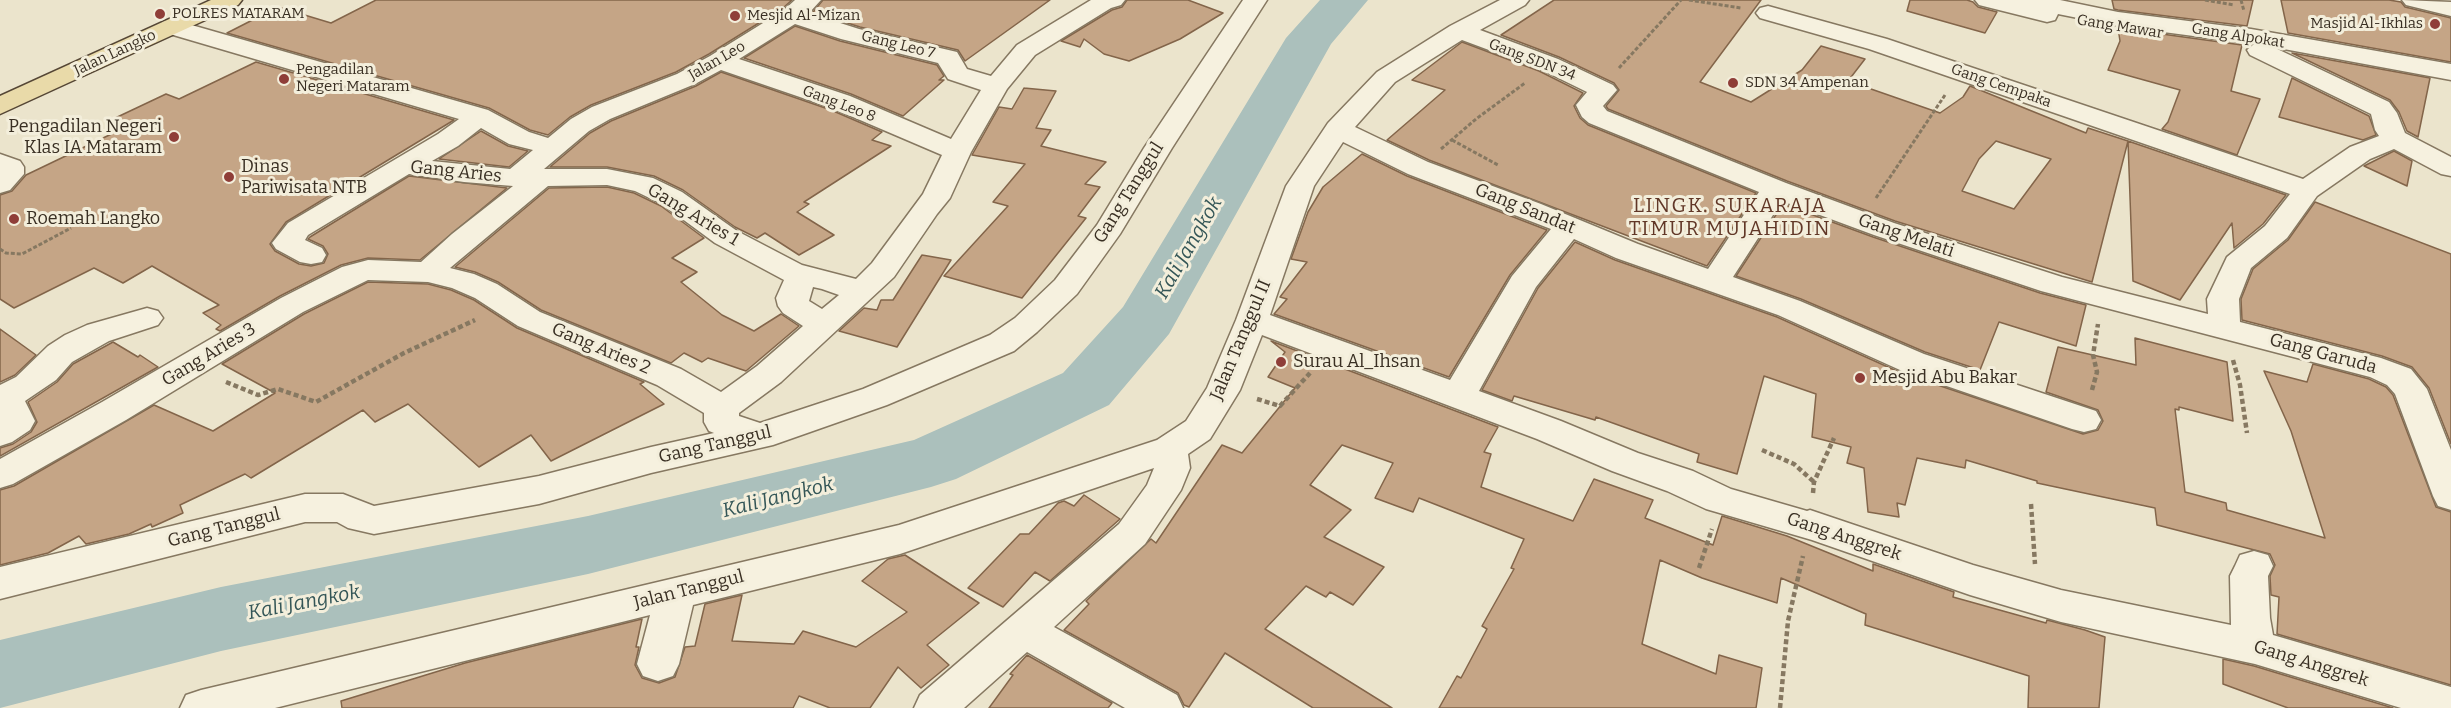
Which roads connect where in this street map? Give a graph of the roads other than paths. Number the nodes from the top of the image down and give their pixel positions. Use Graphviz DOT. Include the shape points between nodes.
graph roads {
  1 [pos="230,0"];
  2 [pos="1255,0"];
  3 [pos="1517,0"];
  4 [pos="1987,0"];
  5 [pos="1104,1"];
  6 [pos="2414,1"];
  7 [pos="2026,4"];
  8 [pos="797,5"];
  9 [pos="2451,9"];
  10 [pos="1768,13"];
  11 [pos="172,27"];
  12 [pos="1459,32"];
  13 [pos="2253,42"];
  14 [pos="719,61"];
  15 [pos="2451,72"];
  16 [pos="996,86"];
  17 [pos="1604,90"];
  18 [pos="650,95"];
  19 [pos="0,106"];
  20 [pos="479,116"];
  21 [pos="1338,129"];
  22 [pos="2396,139"];
  23 [pos="551,147"];
  24 [pos="957,152"];
  25 [pos="0,162"];
  26 [pos="404,165"];
  27 [pos="2451,168"];
  28 [pos="529,178"];
  29 [pos="0,184"];
  30 [pos="1776,189"];
  31 [pos="2307,190"];
  32 [pos="1568,227"];
  33 [pos="311,255"];
  34 [pos="428,272"];
  35 [pos="802,276"];
  36 [pos="1715,281"];
  37 [pos="861,292"];
  38 [pos="147,318"];
  39 [pos="1252,320"];
  40 [pos="826,323"];
  41 [pos="2224,327"];
  42 [pos="1460,396"];
  43 [pos="3,399"];
  44 [pos="2084,420"];
  45 [pos="736,424"];
  46 [pos="0,433"];
  47 [pos="1170,449"];
  48 [pos="0,475"];
  49 [pos="2451,496"];
  50 [pos="2254,566"];
  51 [pos="0,583"];
  52 [pos="676,593"];
  53 [pos="1024,630"];
  54 [pos="2255,647"];
  55 [pos="658,664"];
  56 [pos="2451,705"];
  57 [pos="201,708"];
  58 [pos="935,708"];
  59 [pos="1162,708"];
  1 -- 11 [label="main road, Jalan Langko"];
  2 -- 45 [label="street, Gang Tanggul" via="1110,228 1066,287 1026,325 1002,344 875,397"];
  3 -- 12 [label="street, Jalan Tanggul II"];
  4 -- 7 [label="street"];
  5 -- 24 [label="street" via="1026,50 996,86"];
  6 -- 9 [label="street"];
  7 -- 13 [label="street, Gang Alpokat"];
  8 -- 14 [label="street, Jalan Leo"];
  8 -- 16 [label="street, Gang Leo 7" via="850,34 948,57 957,74"];
  10 -- 31 [label="street, Gang Cempaka" via="1878,44"];
  11 -- 19 [label="main road, Jalan Langko"];
  11 -- 20 [label="street"];
  12 -- 17 [label="street, Gang SDN 34" via="1549,64"];
  12 -- 21 [label="street, Jalan Tanggul II" via="1386,77"];
  13 -- 15 [label="street, Gang Alpokat"];
  13 -- 22 [label="street" via="2380,108"];
  14 -- 18 [label="street, Jalan Leo"];
  14 -- 24 [label="street, Gang Leo 8" via="841,102"];
  17 -- 30 [label="street, Gang Melati" via="1589,105 1599,117"];
  18 -- 23 [label="street, Gang Aries" via="600,113"];
  20 -- 23 [label="street" via="519,138"];
  20 -- 26 [label="street" via="448,140"];
  21 -- 32 [label="street, Gang Sandat" via="1407,164"];
  21 -- 39 [label="street, Jalan Tanggul II" via="1300,186"];
  22 -- 27 [label="street"];
  22 -- 31 [label="street" via="2360,153"];
  23 -- 28 [label="street, Gang Aries"];
  24 -- 37 [label="street" via="936,198 883,270"];
  25 -- 29 [label="street" via="10,167 10,174"];
  26 -- 28 [label="street, Gang Aries"];
  26 -- 33 [label="street, Gang Aries" via="298,229 287,243"];
  28 -- 34 [label="street, Gang Aries"];
  28 -- 35 [label="street, Gang Aries 1" via="608,177 643,184 688,208 726,237"];
  30 -- 36 [label="street"];
  30 -- 41 [label="street, Gang Melati" via="2052,284"];
  31 -- 41 [label="street" via="2276,232 2238,264 2223,298"];
  32 -- 36 [label="street, Gang Sandat"];
  32 -- 42 [label="street" via="1523,283"];
  34 -- 45 [label="street, Gang Aries 2" via="486,291 529,319 669,377"];
  34 -- 48 [label="street, Gang Aries 3" via="368,270 353,274 292,305"];
  35 -- 37 [label="street, Gang Aries 1"];
  35 -- 40 [label="street" via="792,298 794,306"];
  36 -- 44 [label="street, Gang Sandat" via="1789,308 1912,362"];
  37 -- 40 [label="street"];
  38 -- 43 [label="street" via="77,344 60,354 28,385"];
  39 -- 42 [label="street, Gang Anggrek"];
  39 -- 47 [label="street, Jalan Tanggul II" via="1223,390 1198,430"];
  40 -- 45 [label="street" via="769,374"];
  41 -- 49 [label="street, Gang Garuda" via="2399,377 2410,389"];
  42 -- 54 [label="street, Gang Anggrek" via="1719,499 1810,524 1970,580 2061,606"];
  43 -- 46 [label="street" via="18,421"];
  45 -- 51 [label="street, Gang Tanggul" via="651,460 539,490 382,519 361,518 343,508 305,508"];
  47 -- 52 [label="street, Jalan Tanggul" via="900,539"];
  47 -- 53 [label="street" via="1172,468 1163,490 1132,534"];
  50 -- 54 [label="street" via="2249,576"];
  52 -- 55 [label="street"];
  52 -- 57 [label="street, Jalan Tanggul"];
  53 -- 58 [label="street"];
  53 -- 59 [label="street"];
  54 -- 56 [label="street, Gang Anggrek"];
}
